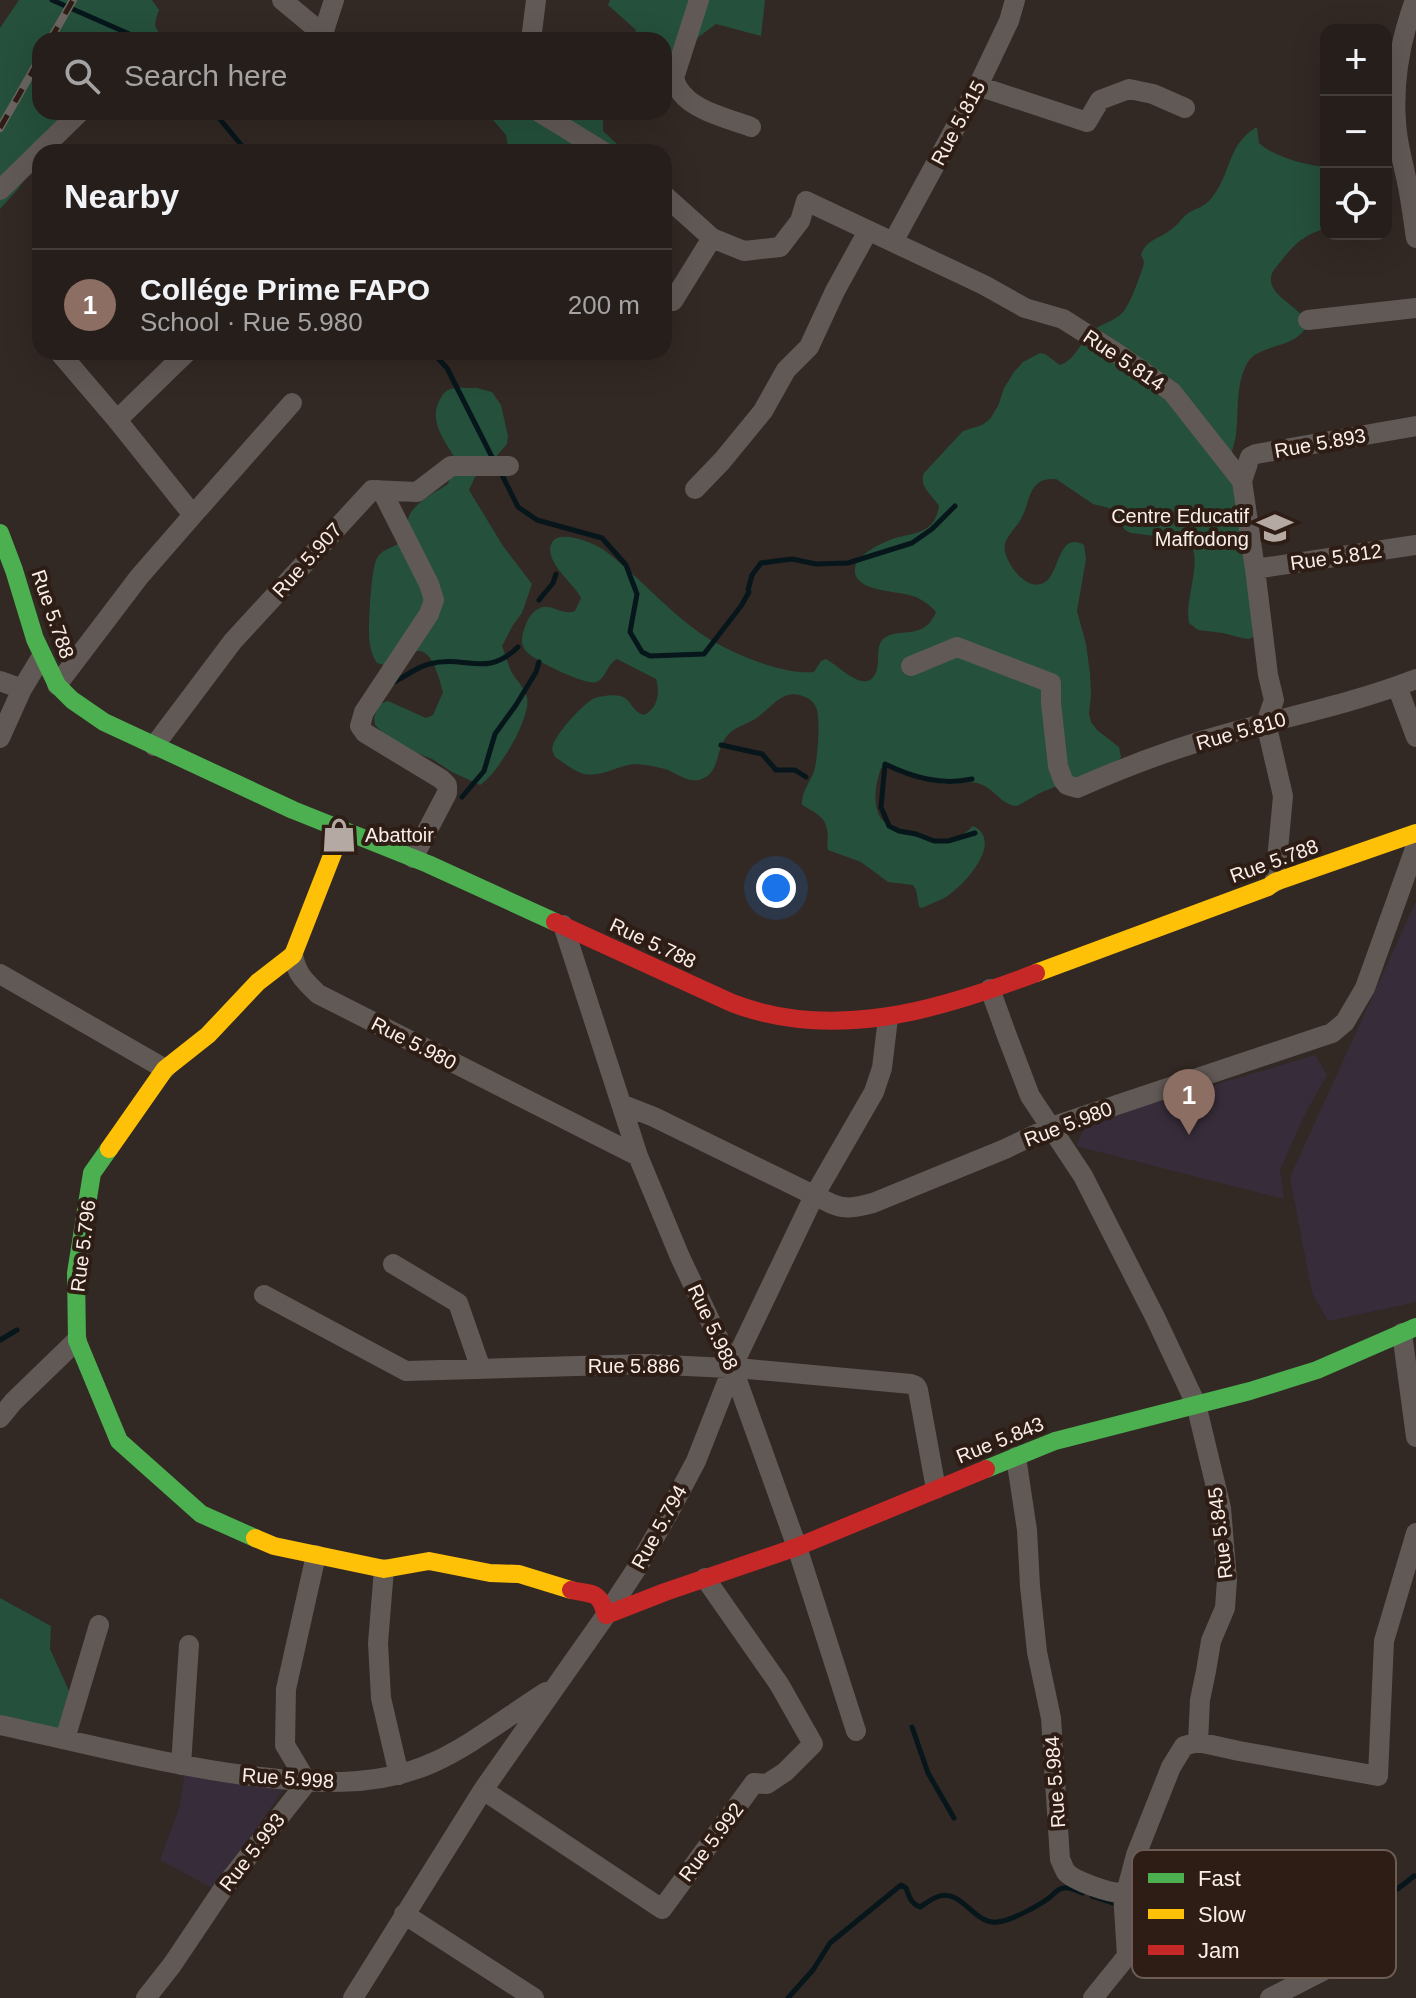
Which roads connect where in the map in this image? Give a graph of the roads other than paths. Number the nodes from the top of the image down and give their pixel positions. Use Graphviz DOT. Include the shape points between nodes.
graph roads {
  1 [pos="282,0"];
  2 [pos="334,0"];
  3 [pos="536,0"];
  4 [pos="699,0"];
  5 [pos="1015,0"];
  6 [pos="1415,0"];
  7 [pos="321,32"];
  8 [pos="324,32"];
  9 [pos="532,32"];
  10 [pos="1406,82"];
  11 [pos="978,86"];
  12 [pos="1185,108"];
  13 [pos="72,120"];
  14 [pos="552,120"];
  15 [pos="751,127"];
  16 [pos="47,144"];
  17 [pos="591,144"];
  18 [pos="32,159"];
  19 [pos="0,190"];
  20 [pos="672,202"];
  21 [pos="868,231"];
  22 [pos="712,238"];
  23 [pos="1416,238"];
  24 [pos="893,242"];
  25 [pos="673,301"];
  26 [pos="1416,308"];
  27 [pos="1308,320"];
  28 [pos="66,360"];
  29 [pos="179,360"];
  30 [pos="292,403"];
  31 [pos="117,420"];
  32 [pos="1416,426"];
  33 [pos="509,466"];
  34 [pos="1242,481"];
  35 [pos="695,489"];
  36 [pos="378,490"];
  37 [pos="193,515"];
  38 [pos="0,533"];
  39 [pos="1416,545"];
  40 [pos="1255,569"];
  41 [pos="42,656"];
  42 [pos="911,666"];
  43 [pos="0,681"];
  44 [pos="1407,682"];
  45 [pos="57,685"];
  46 [pos="22,689"];
  47 [pos="1266,723"];
  48 [pos="1416,737"];
  49 [pos="0,738"];
  50 [pos="154,746"];
  51 [pos="342,830"];
  52 [pos="1416,833"];
  53 [pos="1416,846"];
  54 [pos="413,858"];
  55 [pos="1275,882"];
  56 [pos="563,925"];
  57 [pos="293,955"];
  58 [pos="0,974"];
  59 [pos="990,989"];
  60 [pos="888,1018"];
  61 [pos="165,1069"];
  62 [pos="621,1104"];
  63 [pos="1051,1127"];
  64 [pos="638,1156"];
  65 [pos="814,1196"];
  66 [pos="393,1264"];
  67 [pos="264,1295"];
  68 [pos="1409,1330"];
  69 [pos="77,1340"];
  70 [pos="481,1369"];
  71 [pos="733,1369"];
  72 [pos="1196,1404"];
  73 [pos="0,1418"];
  74 [pos="1416,1437"];
  75 [pos="1016,1457"];
  76 [pos="936,1489"];
  77 [pos="1416,1533"];
  78 [pos="797,1547"];
  79 [pos="316,1555"];
  80 [pos="384,1569"];
  81 [pos="705,1578"];
  82 [pos="606,1615"];
  83 [pos="99,1625"];
  84 [pos="189,1645"];
  85 [pos="556,1685"];
  86 [pos="0,1725"];
  87 [pos="856,1731"];
  88 [pos="65,1739"];
  89 [pos="1198,1742"];
  90 [pos="181,1765"];
  91 [pos="399,1775"];
  92 [pos="307,1782"];
  93 [pos="483,1790"];
  94 [pos="1138,1850"];
  95 [pos="1132,1870"];
  96 [pos="1123,1893"];
  97 [pos="404,1914"];
  98 [pos="1309,1978"];
  99 [pos="146,1998"];
  100 [pos="353,1998"];
  101 [pos="534,1998"];
  102 [pos="1093,1998"];
  103 [pos="1270,1998"];
  1 -- 7 [label="street"];
  2 -- 8 [label="street"];
  3 -- 9 [label="street"];
  4 -- 15 [label="street" via="674,78 677,89 689,102"];
  5 -- 11 [label="street, Rue 5.815"];
  6 -- 10 [label="street" via="1404,31"];
  10 -- 23 [label="street" via="1395,119"];
  11 -- 12 [label="street" via="1087,122 1100,100 1129,89"];
  11 -- 24 [label="street, Rue 5.815"];
  13 -- 16 [label="street"];
  14 -- 17 [label="street"];
  18 -- 19 [label="street"];
  20 -- 22 [label="street"];
  21 -- 22 [label="street, Rue 5.814" via="806,201 800,221 780,247 744,251"];
  21 -- 24 [label="street, Rue 5.814"];
  21 -- 35 [label="street" via="809,347 786,370 763,411"];
  22 -- 25 [label="street"];
  24 -- 34 [label="street, Rue 5.814" via="1025,308 1063,319 1115,352 1172,392"];
  26 -- 27 [label="street"];
  28 -- 31 [label="street"];
  29 -- 31 [label="street"];
  30 -- 37 [label="street"];
  31 -- 37 [label="street"];
  32 -- 34 [label="street, Rue 5.893" via="1256,454"];
  33 -- 36 [label="street" via="451,466 417,492"];
  34 -- 40 [label="street, Rue 5.814"];
  36 -- 50 [label="street, Rue 5.907" via="366,495 233,641"];
  36 -- 54 [label="street" via="434,600 360,726 447,785"];
  37 -- 45 [label="street"];
  38 -- 41 [label="street, Rue 5.788"];
  39 -- 40 [label="street, Rue 5.812"];
  40 -- 47 [label="street, Rue 5.814" via="1274,700"];
  41 -- 45 [label="street, Rue 5.788"];
  41 -- 46 [label="street"];
  42 -- 47 [label="street, Rue 5.810" via="957,647 1051,683 1058,766 1067,785 1077,788"];
  43 -- 46 [label="street"];
  44 -- 47 [label="street, Rue 5.810"];
  44 -- 48 [label="street"];
  45 -- 50 [label="street, Rue 5.788" via="85,711"];
  46 -- 49 [label="street"];
  47 -- 55 [label="street, Rue 5.814" via="1283,796"];
  50 -- 51 [label="street, Rue 5.788"];
  51 -- 54 [label="street, Rue 5.788"];
  51 -- 57 [label="street"];
  52 -- 55 [label="street, Rue 5.788"];
  53 -- 63 [label="street, Rue 5.980" via="1365,988 1332,1033"];
  54 -- 56 [label="street, Rue 5.788"];
  55 -- 59 [label="street, Rue 5.788"];
  56 -- 60 [label="street, Rue 5.788" via="746,1008 807,1019"];
  56 -- 62 [label="street, Rue 5.988"];
  57 -- 61 [label="street, Rue 5.796"];
  57 -- 64 [label="street, Rue 5.980" via="301,977 318,994"];
  58 -- 61 [label="street"];
  59 -- 60 [label="street, Rue 5.788"];
  59 -- 63 [label="street, Rue 5.845" via="1030,1096"];
  60 -- 65 [label="street, Rue 5.794" via="874,1092"];
  61 -- 69 [label="street, Rue 5.796" via="92,1173 76,1273"];
  62 -- 64 [label="street, Rue 5.988"];
  62 -- 65 [label="street, Rue 5.980"];
  63 -- 65 [label="street, Rue 5.980" via="873,1203 840,1208"];
  63 -- 72 [label="street, Rue 5.845" via="1083,1176"];
  64 -- 71 [label="street, Rue 5.988"];
  65 -- 71 [label="street, Rue 5.794"];
  66 -- 70 [label="street" via="458,1303"];
  67 -- 70 [label="street, Rue 5.886" via="406,1371"];
  68 -- 72 [label="street, Rue 5.843" via="1317,1370"];
  68 -- 74 [label="street"];
  69 -- 73 [label="street"];
  69 -- 79 [label="street, Rue 5.796" via="119,1441 201,1514 274,1546"];
  70 -- 71 [label="street, Rue 5.886" via="646,1364"];
  71 -- 76 [label="street, Rue 5.886" via="916,1386"];
  71 -- 78 [label="street, Rue 5.988"];
  71 -- 82 [label="street, Rue 5.794" via="689,1474"];
  72 -- 75 [label="street, Rue 5.843" via="1055,1441"];
  72 -- 89 [label="street, Rue 5.845" via="1221,1508 1227,1580 1225,1608 1211,1641 1200,1700"];
  75 -- 76 [label="street, Rue 5.843"];
  75 -- 96 [label="street, Rue 5.984" via="1037,1652 1051,1718 1060,1859 1074,1878"];
  76 -- 78 [label="street, Rue 5.843"];
  77 -- 89 [label="street" via="1384,1641 1378,1776"];
  78 -- 81 [label="street, Rue 5.843"];
  78 -- 87 [label="street, Rue 5.988"];
  79 -- 80 [label="street, Rue 5.796"];
  79 -- 92 [label="street" via="286,1689 285,1745"];
  80 -- 82 [label="street, Rue 5.796" via="429,1561 519,1574 591,1593 602,1601"];
  80 -- 91 [label="street" via="378,1643 381,1698"];
  81 -- 82 [label="street, Rue 5.843"];
  81 -- 93 [label="street, Rue 5.992" via="779,1684 813,1744 767,1784 754,1783 662,1909"];
  82 -- 85 [label="street, Rue 5.794"];
  83 -- 88 [label="street"];
  84 -- 90 [label="street"];
  85 -- 91 [label="street, Rue 5.998" via="433,1763"];
  85 -- 93 [label="street, Rue 5.794"];
  86 -- 88 [label="street, Rue 5.998"];
  88 -- 90 [label="street, Rue 5.998"];
  89 -- 94 [label="street" via="1184,1746 1171,1767"];
  90 -- 92 [label="street, Rue 5.998"];
  91 -- 92 [label="street, Rue 5.998"];
  92 -- 99 [label="street, Rue 5.993"];
  93 -- 97 [label="street, Rue 5.794"];
  95 -- 96 [label="street"];
  96 -- 102 [label="street" via="1127,1956"];
  97 -- 100 [label="street, Rue 5.794"];
  97 -- 101 [label="street"];
  98 -- 103 [label="street"];
}
